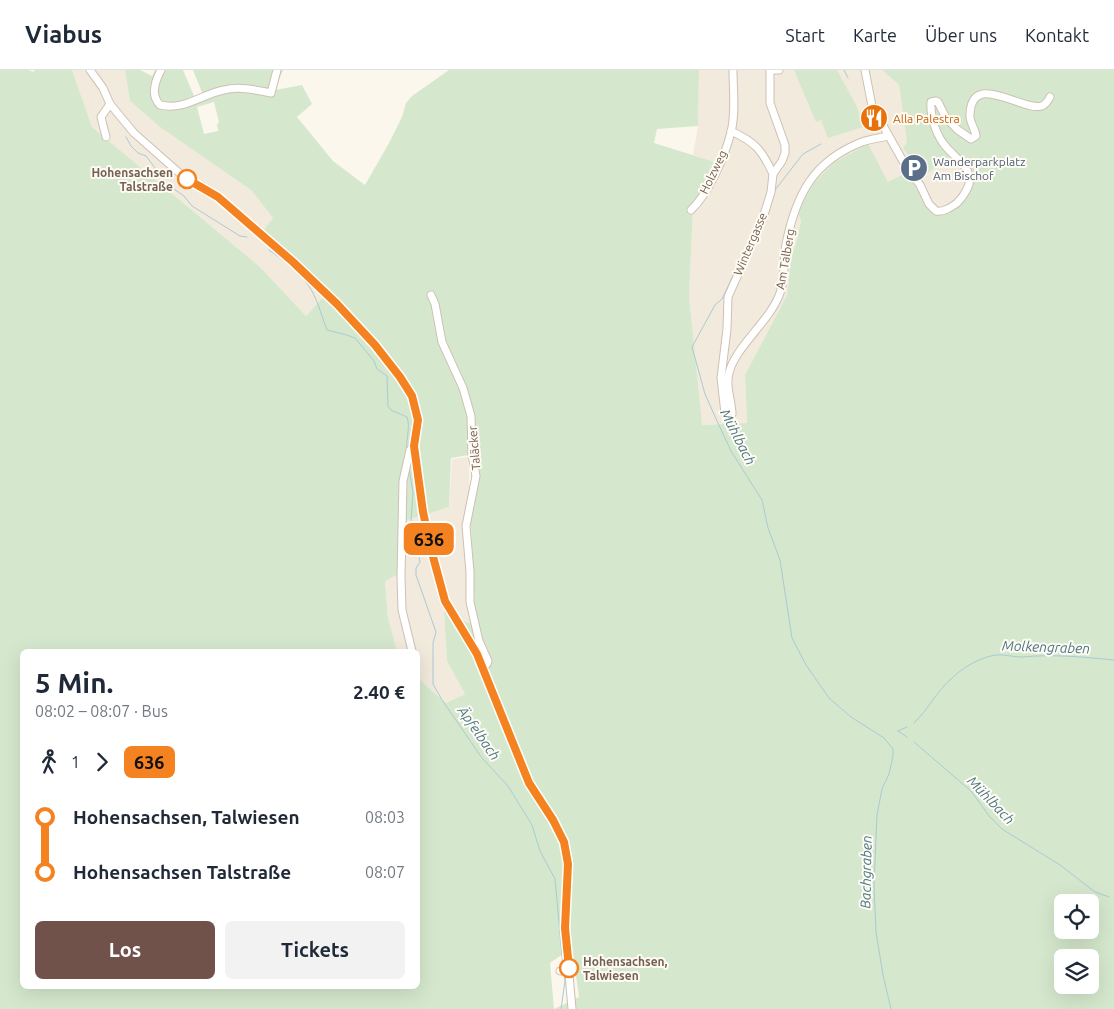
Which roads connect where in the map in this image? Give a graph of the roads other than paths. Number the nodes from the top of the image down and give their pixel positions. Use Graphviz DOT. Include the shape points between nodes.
graph roads {
  1 [pos="90,70"];
  2 [pos="161,70"];
  3 [pos="277,70"];
  4 [pos="733,70"];
  5 [pos="770,70"];
  6 [pos="779,70"];
  7 [pos="865,70"];
  8 [pos="1050,97"];
  9 [pos="110,104"];
  10 [pos="731,131"];
  11 [pos="888,136"];
  12 [pos="106,137"];
  13 [pos="774,174"];
  14 [pos="691,210"];
  15 [pos="431,296"];
  16 [pos="731,418"];
  17 [pos="414,446"];
  18 [pos="412,649"];
  19 [pos="482,666"];
  20 [pos="569,968"];
  21 [pos="560,971"];
  22 [pos="572,1009"];
  1 -- 9 [label="street"];
  2 -- 3 [label="street" via="155,84 156,98 160,105 171,107 229,89 271,93"];
  4 -- 10 [label="street, Holzweg"];
  5 -- 6 [label="street"];
  5 -- 13 [label="street, Wintergasse" via="770,103 785,145 782,161"];
  7 -- 11 [label="street" via="871,103"];
  8 -- 11 [label="street" via="1046,103 1037,106 993,94 981,95 970,111 976,133 971,139 946,118 938,102 931,102 942,142 966,167 970,181 959,201 940,212 932,209"];
  9 -- 12 [label="street" via="101,117"];
  9 -- 17 [label="street" via="134,133 185,178 218,197 293,262 375,345 412,396 418,420"];
  10 -- 13 [label="street" via="755,144"];
  10 -- 14 [label="street, Holzweg" via="708,187"];
  11 -- 16 [label="street, Am Talberg" via="862,142 834,157 806,184 795,207 780,293 728,374"];
  13 -- 16 [label="street, Wintergasse" via="763,218 728,297 721,378 726,418"];
  15 -- 19 [label="street, Taläcker" via="442,342 463,388 471,416 476,476 466,526 470,602 479,641 488,661"];
  17 -- 18 [label="street" via="410,450 403,481 401,576 402,610"];
  17 -- 19 [label="street" via="423,512 445,601"];
  19 -- 20 [label="street" via="529,783 564,842 568,864 565,928"];
  20 -- 21 [label="street"];
  20 -- 22 [label="street"];
}
